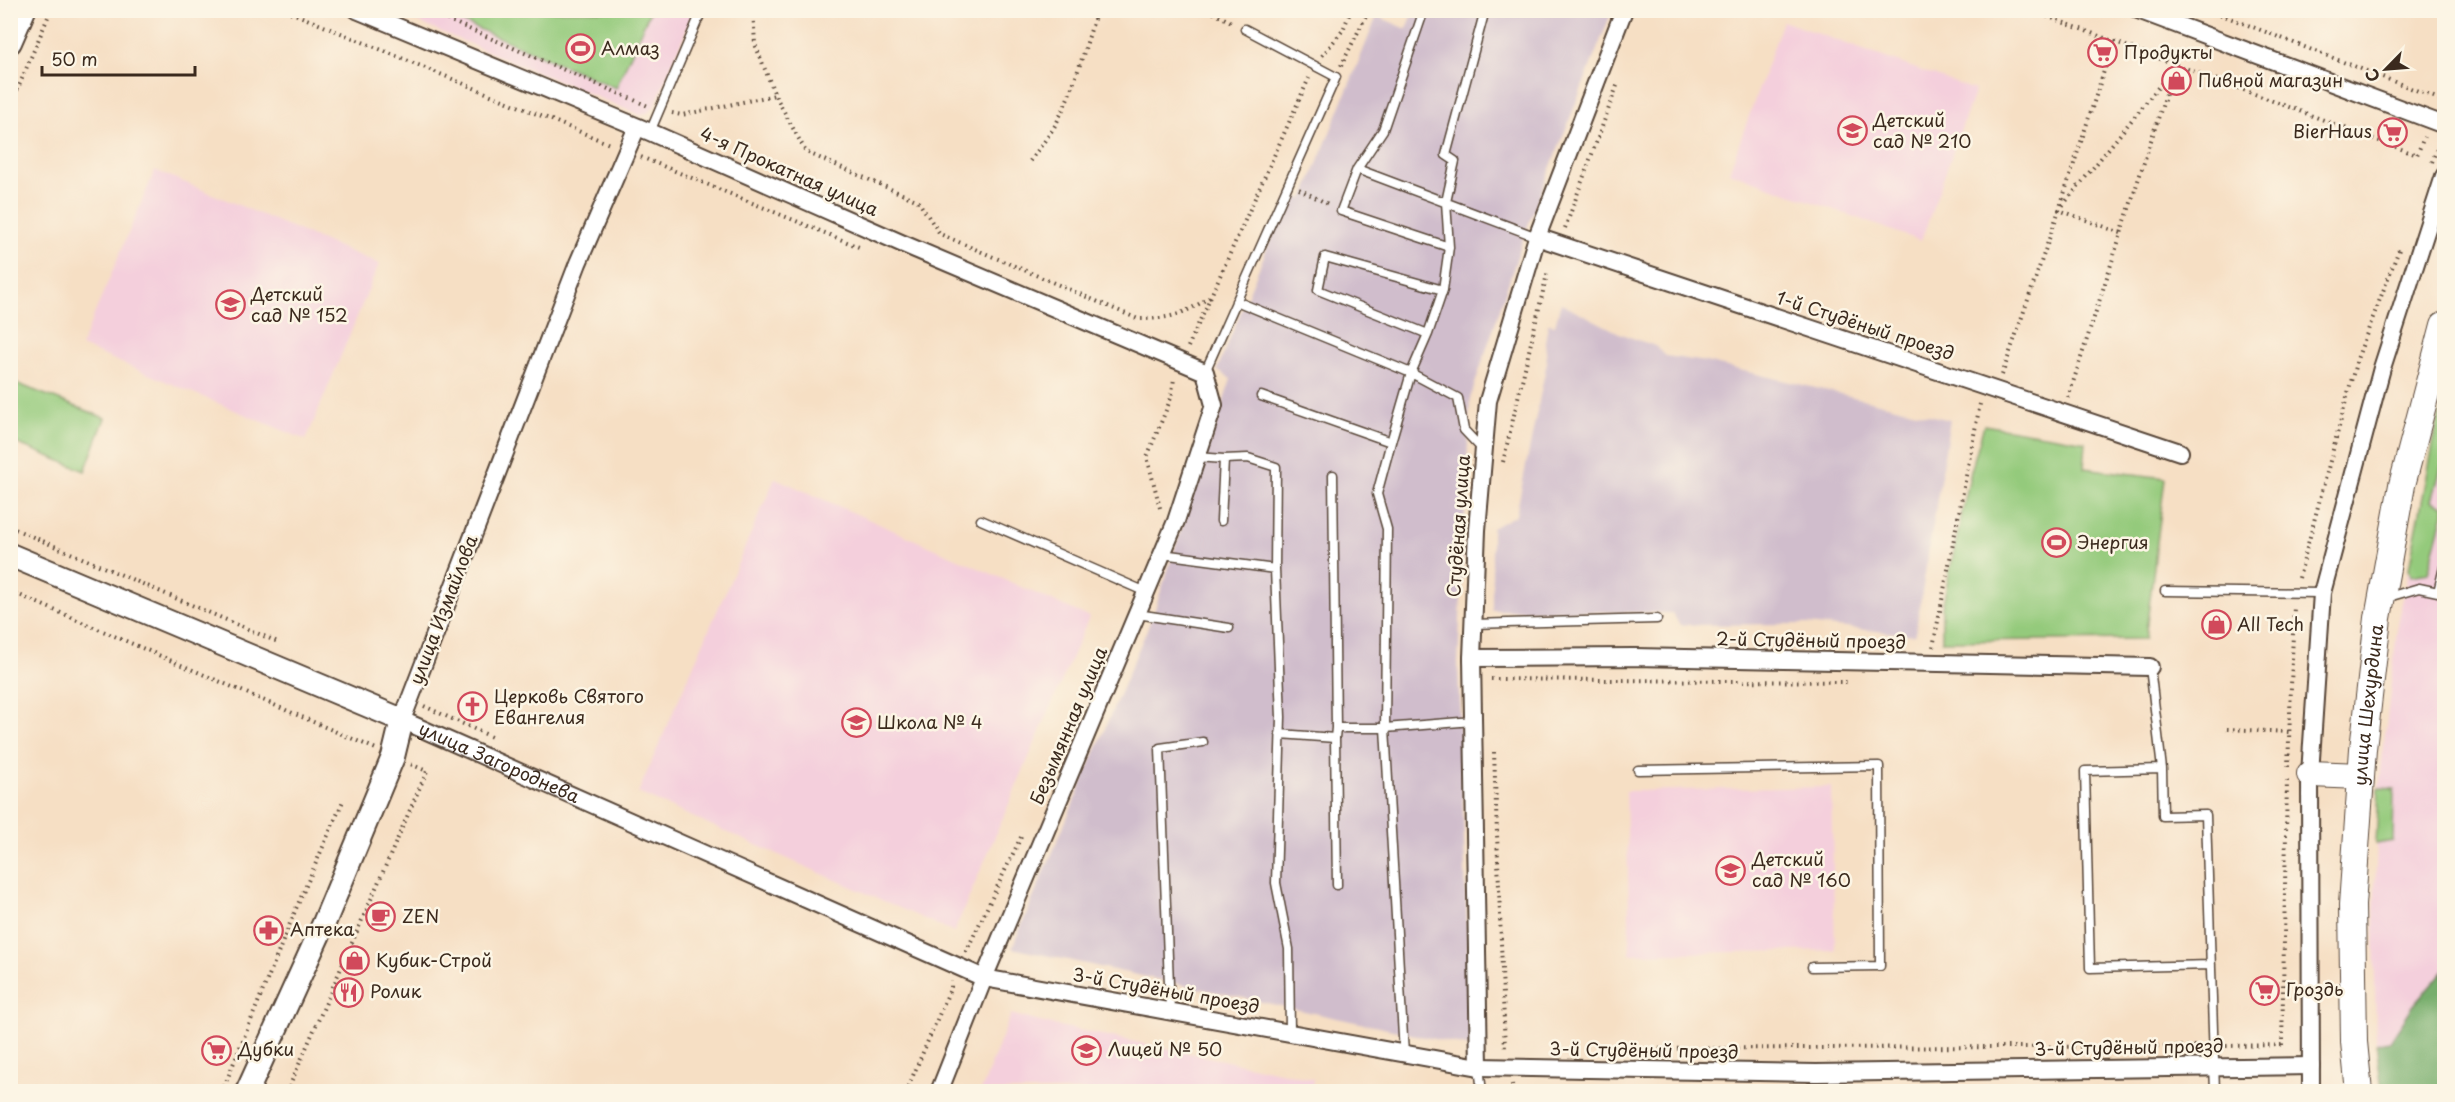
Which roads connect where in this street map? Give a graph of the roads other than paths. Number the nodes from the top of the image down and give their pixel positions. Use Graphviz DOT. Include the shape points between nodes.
graph roads {
  1 [pos="24,10"];
  2 [pos="357,10"];
  3 [pos="702,10"];
  4 [pos="1424,10"];
  5 [pos="1485,10"];
  6 [pos="1624,10"];
  7 [pos="2138,10"];
  8 [pos="1245,29"];
  9 [pos="10,42"];
  10 [pos="2445,125"];
  11 [pos="644,130"];
  12 [pos="1357,169"];
  13 [pos="2445,176"];
  14 [pos="1446,202"];
  15 [pos="1537,237"];
  16 [pos="1449,247"];
  17 [pos="1443,290"];
  18 [pos="1236,301"];
  19 [pos="2445,325"];
  20 [pos="1428,334"];
  21 [pos="1205,372"];
  22 [pos="1411,373"];
  23 [pos="1261,396"];
  24 [pos="1391,442"];
  25 [pos="1484,451"];
  26 [pos="2180,452"];
  27 [pos="1197,457"];
  28 [pos="1224,459"];
  29 [pos="1334,475"];
  30 [pos="981,520"];
  31 [pos="1221,522"];
  32 [pos="1162,554"];
  33 [pos="10,555"];
  34 [pos="2445,567"];
  35 [pos="1275,569"];
  36 [pos="2165,591"];
  37 [pos="1146,592"];
  38 [pos="2322,593"];
  39 [pos="2382,599"];
  40 [pos="1137,614"];
  41 [pos="1657,619"];
  42 [pos="1473,624"];
  43 [pos="1229,628"];
  44 [pos="1472,658"];
  45 [pos="2150,667"];
  46 [pos="402,720"];
  47 [pos="1473,721"];
  48 [pos="1336,728"];
  49 [pos="1385,728"];
  50 [pos="1280,734"];
  51 [pos="1335,738"];
  52 [pos="1203,742"];
  53 [pos="2162,769"];
  54 [pos="1638,770"];
  55 [pos="2310,774"];
  56 [pos="2361,776"];
  57 [pos="1337,885"];
  58 [pos="2211,965"];
  59 [pos="1812,967"];
  60 [pos="986,974"];
  61 [pos="1170,1011"];
  62 [pos="1290,1033"];
  63 [pos="1404,1054"];
  64 [pos="1479,1060"];
  65 [pos="2214,1066"];
  66 [pos="2310,1066"];
  67 [pos="247,1092"];
  68 [pos="939,1092"];
  69 [pos="1482,1092"];
  70 [pos="2215,1092"];
  71 [pos="2312,1092"];
  72 [pos="2359,1092"];
  1 -- 9 [label="street"];
  2 -- 11 [label="street, 4-я Прокатная улица"];
  3 -- 11 [label="lane" via="659,110"];
  4 -- 12 [label="lane" via="1383,130"];
  5 -- 14 [label="lane" via="1446,154 1455,161"];
  6 -- 15 [label="street, Студёная улица"];
  7 -- 10 [label="street"];
  8 -- 18 [label="lane" via="1336,77"];
  11 -- 21 [label="street, 4-я Прокатная улица"];
  11 -- 46 [label="street, улица Измайлова" via="627,151 578,263"];
  12 -- 14 [label="lane"];
  12 -- 16 [label="lane" via="1341,211"];
  13 -- 38 [label="street" via="2382,368"];
  14 -- 15 [label="lane"];
  14 -- 16 [label="lane"];
  15 -- 25 [label="street, Студёная улица" via="1488,401"];
  15 -- 26 [label="street, 1-й Студёный проезд"];
  16 -- 17 [label="lane"];
  17 -- 20 [label="lane"];
  17 -- 20 [label="lane" via="1325,257 1318,290"];
  18 -- 21 [label="lane"];
  18 -- 22 [label="lane"];
  19 -- 39 [label="main road, улица Шехурдина" via="2402,485"];
  20 -- 22 [label="lane"];
  21 -- 27 [label="street, Безымянная улица" via="1215,405"];
  22 -- 24 [label="lane"];
  22 -- 25 [label="lane" via="1458,398 1464,430"];
  23 -- 24 [label="lane"];
  24 -- 49 [label="lane" via="1377,494 1387,528"];
  25 -- 42 [label="street, Студёная улица"];
  27 -- 28 [label="lane"];
  27 -- 32 [label="street, Безымянная улица"];
  28 -- 31 [label="lane"];
  28 -- 35 [label="lane" via="1248,458 1276,467"];
  29 -- 48 [label="lane"];
  30 -- 37 [label="lane"];
  32 -- 35 [label="lane"];
  32 -- 37 [label="street, Безымянная улица"];
  33 -- 46 [label="street, улица Загороднева"];
  34 -- 39 [label="lane" via="2438,592 2420,588"];
  35 -- 50 [label="lane"];
  36 -- 38 [label="lane"];
  37 -- 40 [label="street, Безымянная улица"];
  38 -- 55 [label="street"];
  39 -- 56 [label="main road, улица Шехурдина"];
  40 -- 43 [label="lane"];
  40 -- 60 [label="street, Безымянная улица"];
  41 -- 42 [label="lane"];
  42 -- 44 [label="street, Студёная улица"];
  44 -- 45 [label="street, 2-й Студёный проезд" via="1635,657"];
  44 -- 47 [label="street, Студёная улица"];
  45 -- 53 [label="lane"];
  46 -- 60 [label="street, улица Загороднева" via="953,956"];
  46 -- 67 [label="street, улица Измайлова" via="393,757 324,923"];
  47 -- 49 [label="lane"];
  47 -- 64 [label="street, Студёная улица"];
  48 -- 49 [label="lane"];
  48 -- 51 [label="lane"];
  49 -- 63 [label="lane"];
  50 -- 51 [label="lane"];
  50 -- 62 [label="lane" via="1276,883 1289,949"];
  51 -- 57 [label="lane"];
  52 -- 61 [label="lane" via="1160,748"];
  53 -- 58 [label="lane" via="2163,816 2206,815"];
  53 -- 58 [label="lane" via="2085,771 2090,968"];
  54 -- 59 [label="lane" via="1879,766 1880,966"];
  55 -- 56 [label="main road"];
  55 -- 66 [label="street"];
  56 -- 72 [label="main road, улица Шехурдина" via="2352,905 2354,1042"];
  58 -- 65 [label="lane"];
  60 -- 61 [label="street, 3-й Студёный проезд"];
  60 -- 68 [label="street, Безымянная улица"];
  61 -- 62 [label="street, 3-й Студёный проезд"];
  62 -- 63 [label="street, 3-й Студёный проезд"];
  63 -- 64 [label="street, 3-й Студёный проезд"];
  64 -- 65 [label="street, 3-й Студёный проезд" via="1816,1073"];
  64 -- 69 [label="lane"];
  65 -- 66 [label="street, 3-й Студёный проезд"];
  65 -- 70 [label="lane"];
  66 -- 71 [label="street"];
}
